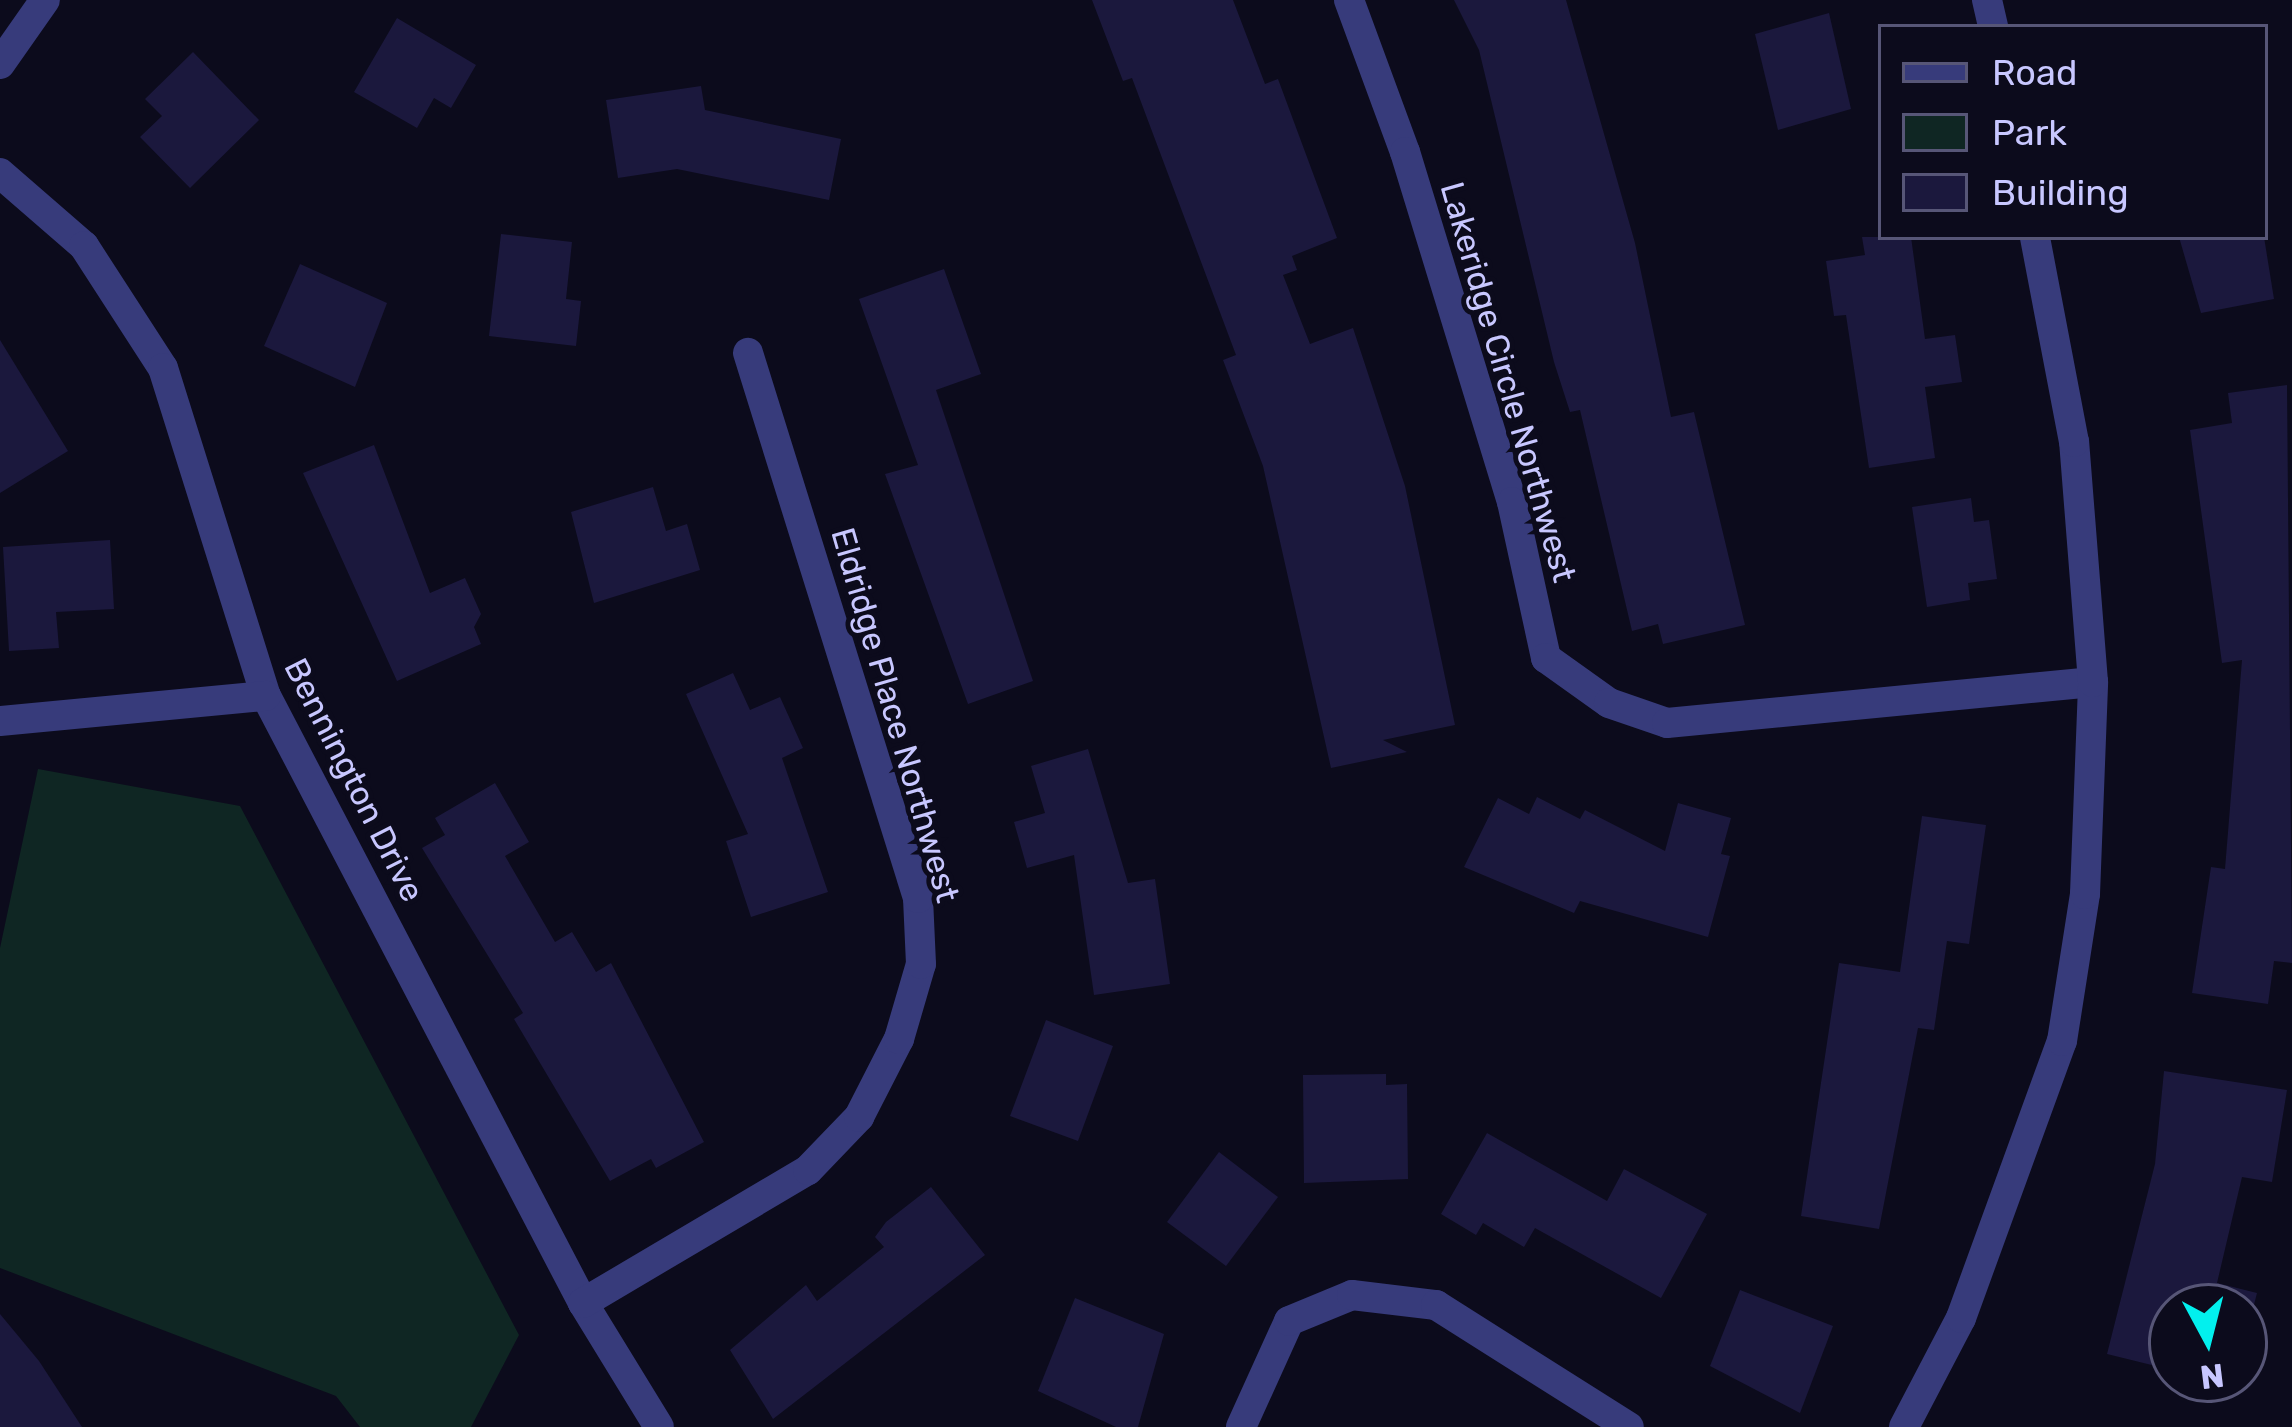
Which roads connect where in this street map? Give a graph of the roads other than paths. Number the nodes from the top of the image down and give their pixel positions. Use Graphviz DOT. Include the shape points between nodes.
graph roads {
  1 [pos="45,0"];
  2 [pos="1349,0"];
  3 [pos="0,64"];
  4 [pos="0,173"];
  5 [pos="2036,240"];
  6 [pos="748,353"];
  7 [pos="2093,682"];
  8 [pos="266,696"];
  9 [pos="0,721"];
  10 [pos="583,1303"];
  11 [pos="659,1427"];
  12 [pos="1241,1427"];
  13 [pos="1629,1427"];
  14 [pos="1904,1427"];
  1 -- 3 [label="street"];
  2 -- 7 [label="street, Lakeridge Circle Northwest" via="1405,152 1512,502 1546,658 1609,704 1667,723"];
  4 -- 8 [label="street, Bennington Drive" via="84,246 163,368"];
  5 -- 7 [label="street" via="2074,442"];
  6 -- 10 [label="street, Eldridge Place Northwest" via="918,898 921,964 899,1039 859,1117 808,1170"];
  7 -- 14 [label="street" via="2085,894 2062,1041 1961,1318"];
  8 -- 9 [label="street"];
  8 -- 10 [label="street, Bennington Drive"];
  10 -- 11 [label="street, Bennington Drive"];
  12 -- 13 [label="street" via="1289,1322 1352,1295 1436,1305"];
}
